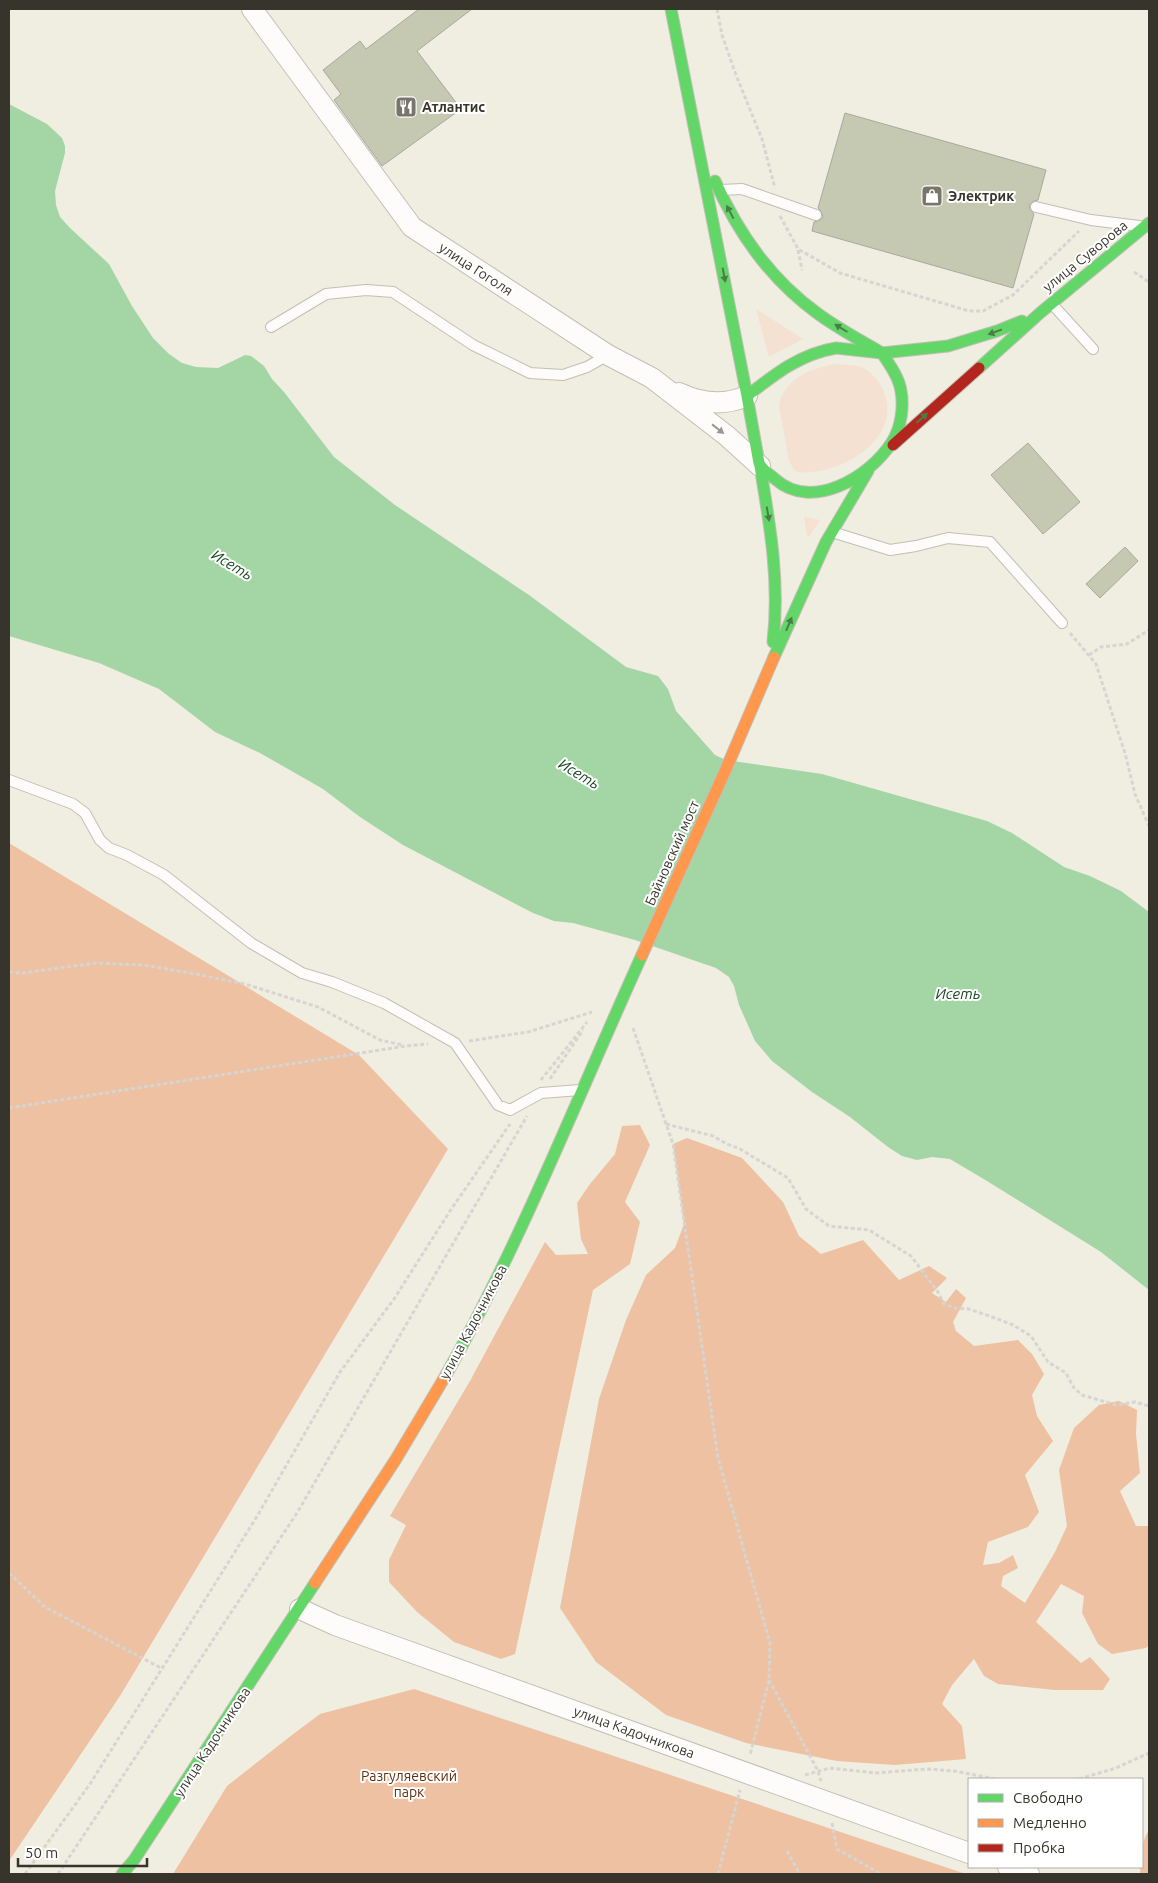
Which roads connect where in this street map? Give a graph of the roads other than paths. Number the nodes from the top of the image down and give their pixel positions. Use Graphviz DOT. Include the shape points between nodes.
graph roads {
  1 [pos="252,9"];
  2 [pos="671,9"];
  3 [pos="698,141"];
  4 [pos="718,190"];
  5 [pos="1036,207"];
  6 [pos="816,215"];
  7 [pos="1147,225"];
  8 [pos="1052,303"];
  9 [pos="1040,313"];
  10 [pos="271,327"];
  11 [pos="1093,348"];
  12 [pos="882,353"];
  13 [pos="608,355"];
  14 [pos="652,378"];
  15 [pos="747,396"];
  16 [pos="886,451"];
  17 [pos="760,466"];
  18 [pos="868,471"];
  19 [pos="831,532"];
  20 [pos="1062,623"];
  21 [pos="755,705"];
  22 [pos="9,780"];
  23 [pos="615,1018"];
  24 [pos="583,1089"];
  25 [pos="300,1609"];
  26 [pos="968,1853"];
  27 [pos="134,1860"];
  28 [pos="1011,1868"];
  29 [pos="122,1874"];
  30 [pos="126,1874"];
  31 [pos="1029,1874"];
  1 -- 13 [label="street, улица Гоголя" via="412,227"];
  2 -- 3 [label="main road"];
  3 -- 4 [label="main road"];
  3 -- 15 [label="main road, one-way"];
  4 -- 6 [label="lane" via="742,189"];
  12 -- 4 [label="main road, one-way" via="808,306 773,273 747,243"];
  5 -- 7 [label="lane" via="1091,220"];
  7 -- 8 [label="main road, улица Суворова"];
  8 -- 9 [label="main road, улица Суворова"];
  8 -- 11 [label="lane"];
  9 -- 12 [label="main road, one-way" via="948,346"];
  16 -- 9 [label="main road, улица Суворова, one-way"];
  10 -- 13 [label="lane" via="326,294 366,290 393,292 473,345 530,373 564,375 587,368"];
  12 -- 15 [label="main road" via="836,348 814,352 791,364"];
  12 -- 16 [label="main road" via="901,391 902,407 900,423"];
  13 -- 14 [label="street, улица Гоголя"];
  14 -- 15 [label="street" via="683,395 717,404"];
  14 -- 17 [label="street, улица Гоголя, one-way"];
  15 -- 17 [label="main road"];
  16 -- 18 [label="main road"];
  17 -- 18 [label="main road" via="789,489 814,493 841,487"];
  17 -- 21 [label="main road, one-way" via="777,588 772,647"];
  18 -- 19 [label="main road"];
  19 -- 20 [label="lane" via="890,550 948,538 990,542"];
  21 -- 19 [label="main road, one-way" via="794,610"];
  21 -- 23 [label="main road, Байновский мост"];
  22 -- 24 [label="lane" via="74,804 109,848 164,875 250,943 302,973 384,1003 455,1042 498,1105 510,1110 541,1093"];
  23 -- 24 [label="main road, улица Кадочникова"];
  24 -- 25 [label="main road, улица Кадочникова" via="509,1254 461,1346 396,1459"];
  25 -- 26 [label="street, улица Кадочникова" via="335,1625"];
  25 -- 27 [label="main road, улица Кадочникова"];
  27 -- 29 [label="main road, улица Кадочникова"];
  27 -- 30 [label="main road"];
  28 -- 31 [label="street"];
}
